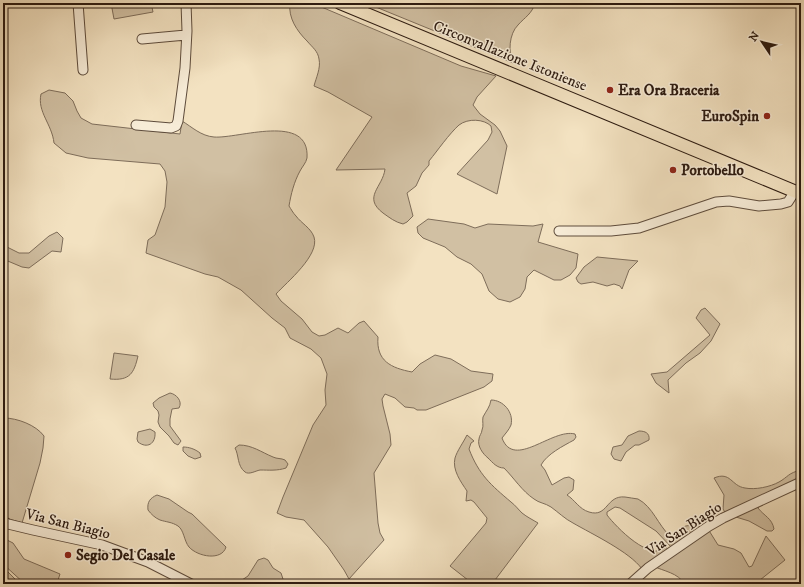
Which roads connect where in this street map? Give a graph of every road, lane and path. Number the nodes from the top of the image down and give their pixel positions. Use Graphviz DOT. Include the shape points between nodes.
graph roads {
  1 [pos="78,3"];
  2 [pos="186,3"];
  3 [pos="340,3"];
  4 [pos="186,35"];
  5 [pos="142,39"];
  6 [pos="83,70"];
  7 [pos="136,125"];
  8 [pos="798,192"];
  9 [pos="559,231"];
  10 [pos="801,482"];
  11 [pos="3,521"];
  12 [pos="191,584"];
  13 [pos="630,584"];
  1 -- 6 [label="street"];
  2 -- 4 [label="street"];
  3 -- 8 [label="main road, Circonvallazione Istoniense"];
  4 -- 5 [label="street"];
  4 -- 7 [label="street" via="185,68 176,126 171,128"];
  8 -- 9 [label="street" via="788,202 781,204 759,206 729,201 716,202 639,228"];
  10 -- 13 [label="street, Via San Biagio" via="709,526 648,568"];
  11 -- 12 [label="street, Via San Biagio" via="102,545 148,562"];
}
